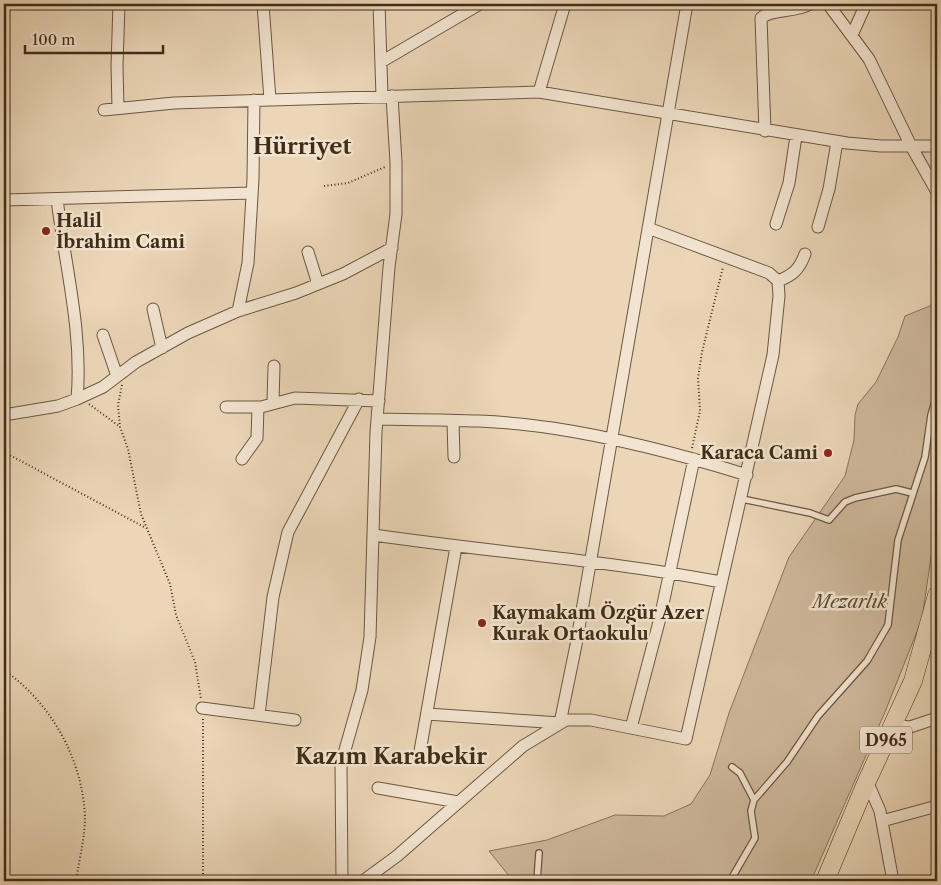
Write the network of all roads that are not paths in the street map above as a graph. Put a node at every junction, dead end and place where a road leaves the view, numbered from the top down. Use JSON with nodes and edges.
{"nodes":[{"id":1,"x":119,"y":4,"type":"edge"},
{"id":2,"x":263,"y":4,"type":"edge"},
{"id":3,"x":379,"y":4,"type":"edge"},
{"id":4,"x":480,"y":4,"type":"edge"},
{"id":5,"x":565,"y":4,"type":"edge"},
{"id":6,"x":687,"y":4,"type":"edge"},
{"id":7,"x":810,"y":4,"type":"edge"},
{"id":8,"x":828,"y":4,"type":"edge"},
{"id":9,"x":866,"y":4,"type":"edge"},
{"id":10,"x":852,"y":36,"type":"junction"},
{"id":11,"x":381,"y":62,"type":"junction"},
{"id":12,"x":539,"y":92,"type":"junction"},
{"id":13,"x":387,"y":96,"type":"junction"},
{"id":14,"x":254,"y":100,"type":"junction"},
{"id":15,"x":270,"y":100,"type":"junction"},
{"id":16,"x":118,"y":108,"type":"junction"},
{"id":17,"x":104,"y":110,"type":"dead end"},
{"id":18,"x":669,"y":114,"type":"junction"},
{"id":19,"x":765,"y":131,"type":"junction"},
{"id":20,"x":796,"y":136,"type":"junction"},
{"id":21,"x":837,"y":142,"type":"junction"},
{"id":22,"x":911,"y":146,"type":"junction"},
{"id":23,"x":937,"y":146,"type":"edge"},
{"id":24,"x":937,"y":192,"type":"edge"},
{"id":25,"x":252,"y":193,"type":"junction"},
{"id":26,"x":57,"y":199,"type":"junction"},
{"id":27,"x":4,"y":200,"type":"edge"},
{"id":28,"x":776,"y":224,"type":"dead end"},
{"id":29,"x":818,"y":227,"type":"dead end"},
{"id":30,"x":648,"y":228,"type":"junction"},
{"id":31,"x":392,"y":248,"type":"junction"},
{"id":32,"x":308,"y":252,"type":"dead end"},
{"id":33,"x":805,"y":254,"type":"dead end"},
{"id":34,"x":778,"y":281,"type":"junction"},
{"id":35,"x":318,"y":284,"type":"junction"},
{"id":36,"x":153,"y":309,"type":"dead end"},
{"id":37,"x":238,"y":311,"type":"junction"},
{"id":38,"x":103,"y":335,"type":"dead end"},
{"id":39,"x":162,"y":348,"type":"junction"},
{"id":40,"x":274,"y":366,"type":"dead end"},
{"id":41,"x":117,"y":376,"type":"junction"},
{"id":42,"x":937,"y":395,"type":"edge"},
{"id":43,"x":77,"y":399,"type":"junction"},
{"id":44,"x":359,"y":399,"type":"junction"},
{"id":45,"x":379,"y":401,"type":"junction"},
{"id":46,"x":273,"y":403,"type":"junction"},
{"id":47,"x":226,"y":407,"type":"dead end"},
{"id":48,"x":258,"y":407,"type":"junction"},
{"id":49,"x":4,"y":415,"type":"edge"},
{"id":50,"x":377,"y":419,"type":"junction"},
{"id":51,"x":453,"y":421,"type":"junction"},
{"id":52,"x":610,"y":440,"type":"junction"},
{"id":53,"x":454,"y":457,"type":"dead end"},
{"id":54,"x":692,"y":458,"type":"junction"},
{"id":55,"x":242,"y":459,"type":"dead end"},
{"id":56,"x":747,"y":475,"type":"junction"},
{"id":57,"x":912,"y":493,"type":"junction"},
{"id":58,"x":742,"y":498,"type":"junction"},
{"id":59,"x":374,"y":535,"type":"junction"},
{"id":60,"x":456,"y":547,"type":"junction"},
{"id":61,"x":589,"y":562,"type":"junction"},
{"id":62,"x":668,"y":574,"type":"junction"},
{"id":63,"x":721,"y":582,"type":"junction"},
{"id":64,"x":937,"y":595,"type":"edge"},
{"id":65,"x":202,"y":708,"type":"road end"},
{"id":66,"x":427,"y":714,"type":"junction"},
{"id":67,"x":259,"y":715,"type":"junction"},
{"id":68,"x":937,"y":718,"type":"edge"},
{"id":69,"x":294,"y":720,"type":"dead end"},
{"id":70,"x":560,"y":723,"type":"junction"},
{"id":71,"x":892,"y":725,"type":"junction"},
{"id":72,"x":632,"y":728,"type":"junction"},
{"id":73,"x":419,"y":757,"type":"dead end"},
{"id":74,"x":732,"y":767,"type":"dead end"},
{"id":75,"x":867,"y":781,"type":"junction"},
{"id":76,"x":378,"y":788,"type":"dead end"},
{"id":77,"x":754,"y":800,"type":"junction"},
{"id":78,"x":458,"y":802,"type":"junction"},
{"id":79,"x":937,"y":806,"type":"edge"},
{"id":80,"x":882,"y":821,"type":"junction"},
{"id":81,"x":539,"y":854,"type":"dead end"},
{"id":82,"x":342,"y":881,"type":"edge"},
{"id":83,"x":363,"y":881,"type":"edge"},
{"id":84,"x":537,"y":881,"type":"edge"},
{"id":85,"x":730,"y":881,"type":"edge"},
{"id":86,"x":825,"y":881,"type":"edge"},
{"id":87,"x":893,"y":881,"type":"edge"}],
"edges":[{"from":1,"to":16,"type":"street"},
{"from":2,"to":15,"type":"street"},
{"from":3,"to":11,"type":"street"},
{"from":4,"to":11,"type":"street"},
{"from":5,"to":12,"type":"street"},
{"from":6,"to":18,"type":"street"},
{"from":7,"to":19,"type":"street"},
{"from":8,"to":10,"type":"street"},
{"from":9,"to":10,"type":"street"},
{"from":10,"to":22,"type":"street"},
{"from":11,"to":13,"type":"street"},
{"from":12,"to":13,"type":"street"},
{"from":12,"to":18,"type":"street"},
{"from":13,"to":15,"type":"street"},
{"from":13,"to":31,"type":"street"},
{"from":14,"to":15,"type":"street"},
{"from":14,"to":16,"type":"street"},
{"from":14,"to":25,"type":"street"},
{"from":16,"to":17,"type":"street"},
{"from":18,"to":19,"type":"street"},
{"from":18,"to":30,"type":"street"},
{"from":19,"to":20,"type":"street"},
{"from":20,"to":21,"type":"street"},
{"from":20,"to":28,"type":"street"},
{"from":21,"to":22,"type":"street"},
{"from":21,"to":29,"type":"street"},
{"from":22,"to":23,"type":"street"},
{"from":22,"to":24,"type":"street"},
{"from":25,"to":26,"type":"street"},
{"from":25,"to":37,"type":"street"},
{"from":26,"to":27,"type":"street"},
{"from":26,"to":43,"type":"street"},
{"from":30,"to":34,"type":"street"},
{"from":30,"to":52,"type":"street"},
{"from":31,"to":35,"type":"street"},
{"from":31,"to":45,"type":"street"},
{"from":32,"to":35,"type":"street"},
{"from":33,"to":34,"type":"street"},
{"from":34,"to":56,"type":"street"},
{"from":35,"to":37,"type":"street"},
{"from":36,"to":39,"type":"street"},
{"from":37,"to":39,"type":"street"},
{"from":38,"to":41,"type":"street"},
{"from":39,"to":41,"type":"street"},
{"from":40,"to":46,"type":"street"},
{"from":41,"to":43,"type":"street"},
{"from":42,"to":57,"type":"lane"},
{"from":43,"to":49,"type":"street"},
{"from":44,"to":45,"type":"street"},
{"from":44,"to":46,"type":"street"},
{"from":44,"to":67,"type":"street"},
{"from":45,"to":50,"type":"street"},
{"from":46,"to":48,"type":"street"},
{"from":47,"to":48,"type":"street"},
{"from":48,"to":55,"type":"street"},
{"from":50,"to":51,"type":"street"},
{"from":50,"to":59,"type":"street"},
{"from":51,"to":52,"type":"street"},
{"from":51,"to":53,"type":"street"},
{"from":52,"to":54,"type":"street"},
{"from":52,"to":61,"type":"street"},
{"from":54,"to":56,"type":"street"},
{"from":54,"to":62,"type":"street"},
{"from":56,"to":58,"type":"street"},
{"from":57,"to":58,"type":"lane"},
{"from":57,"to":77,"type":"lane"},
{"from":58,"to":63,"type":"street"},
{"from":59,"to":60,"type":"street"},
{"from":59,"to":82,"type":"street"},
{"from":60,"to":61,"type":"street"},
{"from":60,"to":66,"type":"street"},
{"from":61,"to":62,"type":"street"},
{"from":61,"to":70,"type":"street"},
{"from":62,"to":63,"type":"street"},
{"from":62,"to":72,"type":"street"},
{"from":63,"to":72,"type":"street"},
{"from":64,"to":71,"type":"main road","number":"D965"},
{"from":65,"to":67,"type":"street"},
{"from":66,"to":70,"type":"street"},
{"from":66,"to":73,"type":"street"},
{"from":67,"to":69,"type":"street"},
{"from":68,"to":71,"type":"street"},
{"from":70,"to":72,"type":"street"},
{"from":70,"to":78,"type":"street"},
{"from":71,"to":75,"type":"main road","number":"D965"},
{"from":74,"to":77,"type":"lane"},
{"from":75,"to":80,"type":"street"},
{"from":75,"to":86,"type":"main road","number":"D965"},
{"from":76,"to":78,"type":"street"},
{"from":77,"to":85,"type":"lane"},
{"from":78,"to":83,"type":"street"},
{"from":79,"to":80,"type":"street"},
{"from":80,"to":87,"type":"street"},
{"from":81,"to":84,"type":"lane"}]}
